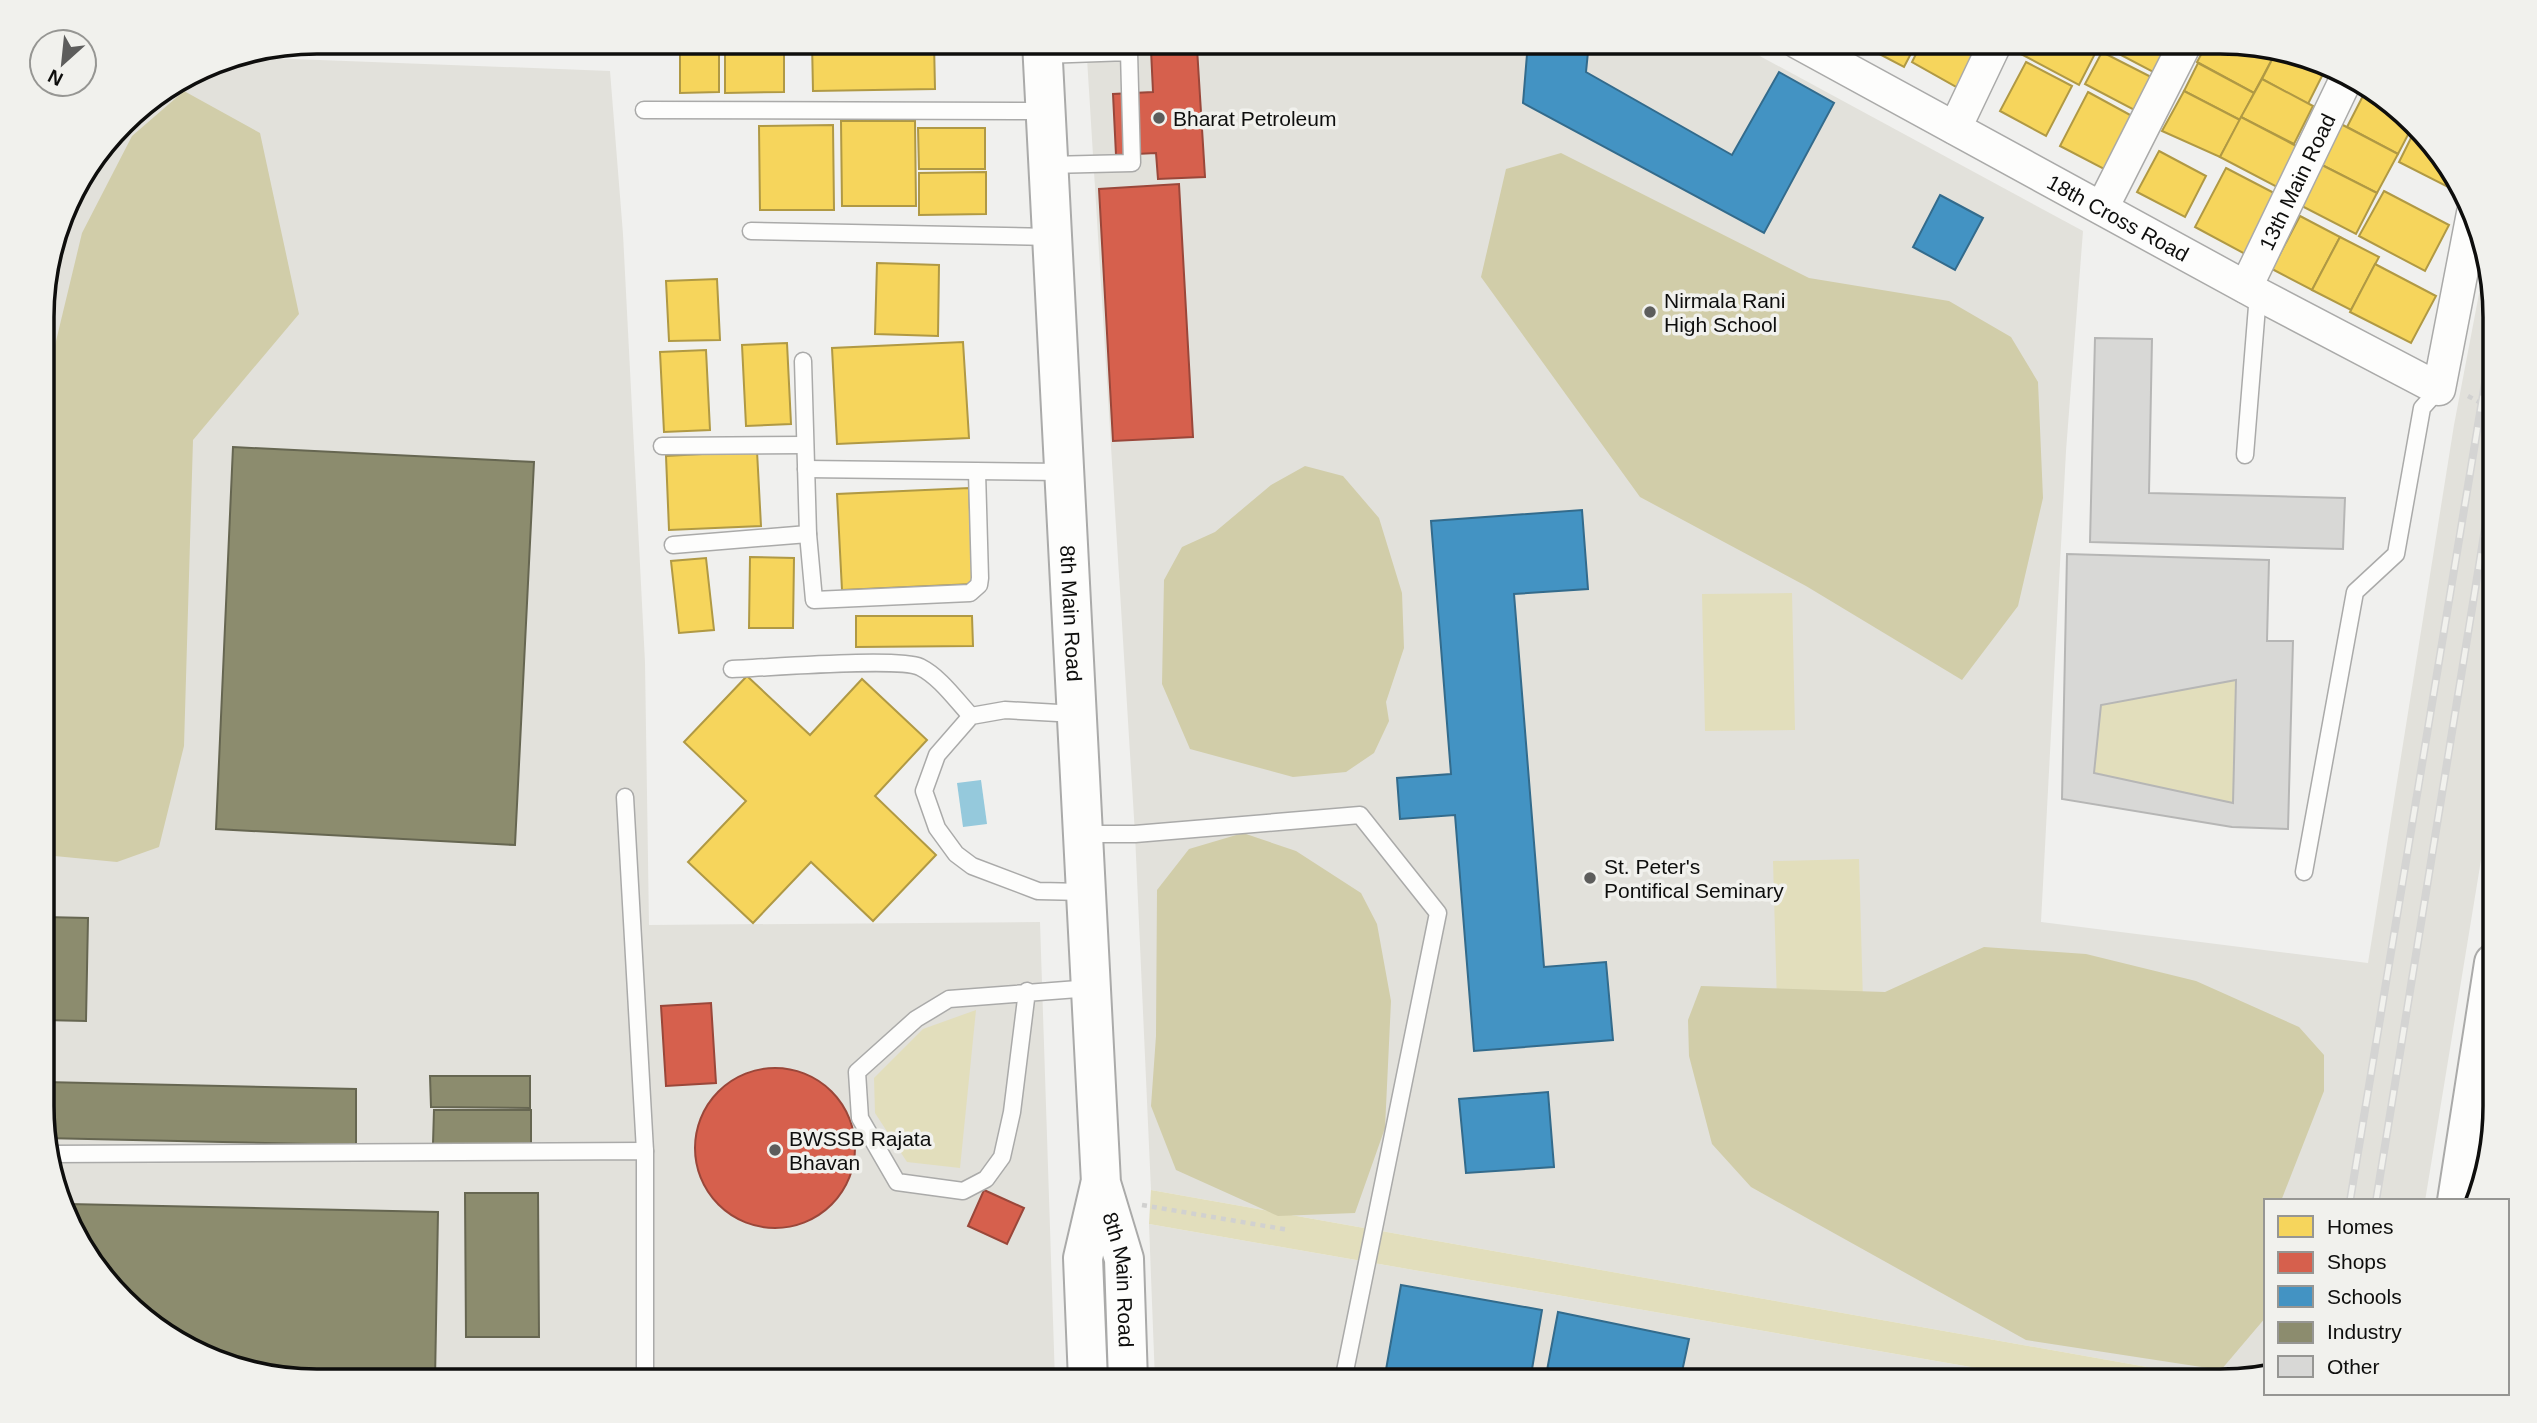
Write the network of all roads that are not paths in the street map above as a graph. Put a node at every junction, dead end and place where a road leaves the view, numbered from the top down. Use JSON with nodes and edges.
{"nodes":[{"id":1,"x":1042,"y":54,"type":"edge"},
{"id":2,"x":1129,"y":54,"type":"edge"},
{"id":3,"x":1839,"y":54,"type":"edge"},
{"id":4,"x":1990,"y":54,"type":"edge"},
{"id":5,"x":2180,"y":54,"type":"edge"},
{"id":6,"x":2344,"y":85,"type":"edge"},
{"id":7,"x":644,"y":110,"type":"dead end"},
{"id":8,"x":1045,"y":111,"type":"junction"},
{"id":9,"x":1955,"y":128,"type":"junction"},
{"id":10,"x":1048,"y":166,"type":"junction"},
{"id":11,"x":2102,"y":208,"type":"junction"},
{"id":12,"x":751,"y":230,"type":"dead end"},
{"id":13,"x":2469,"y":233,"type":"edge"},
{"id":14,"x":1052,"y":237,"type":"junction"},
{"id":15,"x":2252,"y":290,"type":"junction"},
{"id":16,"x":803,"y":361,"type":"dead end"},
{"id":17,"x":2439,"y":388,"type":"junction"},
{"id":18,"x":805,"y":445,"type":"junction"},
{"id":19,"x":662,"y":446,"type":"dead end"},
{"id":20,"x":2245,"y":455,"type":"dead end"},
{"id":21,"x":806,"y":469,"type":"junction"},
{"id":22,"x":977,"y":472,"type":"junction"},
{"id":23,"x":1064,"y":472,"type":"junction"},
{"id":24,"x":808,"y":534,"type":"junction"},
{"id":25,"x":673,"y":545,"type":"dead end"},
{"id":26,"x":732,"y":669,"type":"dead end"},
{"id":27,"x":1076,"y":714,"type":"junction"},
{"id":28,"x":971,"y":716,"type":"junction"},
{"id":29,"x":625,"y":797,"type":"dead end"},
{"id":30,"x":1084,"y":834,"type":"junction"},
{"id":31,"x":2304,"y":872,"type":"dead end"},
{"id":32,"x":1085,"y":892,"type":"junction"},
{"id":33,"x":1091,"y":988,"type":"junction"},
{"id":34,"x":1027,"y":991,"type":"junction"},
{"id":35,"x":2483,"y":1043,"type":"edge"},
{"id":36,"x":645,"y":1150,"type":"junction"},
{"id":37,"x":58,"y":1154,"type":"edge"},
{"id":38,"x":1101,"y":1183,"type":"junction"},
{"id":39,"x":2457,"y":1199,"type":"edge"},
{"id":40,"x":645,"y":1369,"type":"edge"},
{"id":41,"x":1088,"y":1369,"type":"edge"},
{"id":42,"x":1128,"y":1369,"type":"edge"},
{"id":43,"x":1345,"y":1369,"type":"edge"}],
"edges":[{"from":1,"to":8,"type":"main road","name":"8th Main Road"},
{"from":2,"to":10,"type":"lane"},
{"from":3,"to":9,"type":"street","name":"18th Cross Road"},
{"from":4,"to":9,"type":"street"},
{"from":5,"to":11,"type":"street"},
{"from":6,"to":15,"type":"street","name":"13th Main Road"},
{"from":7,"to":8,"type":"lane"},
{"from":8,"to":10,"type":"main road","name":"8th Main Road"},
{"from":9,"to":11,"type":"street","name":"18th Cross Road"},
{"from":10,"to":14,"type":"main road","name":"8th Main Road"},
{"from":11,"to":15,"type":"street","name":"18th Cross Road"},
{"from":12,"to":14,"type":"lane"},
{"from":13,"to":17,"type":"street"},
{"from":14,"to":23,"type":"main road","name":"8th Main Road"},
{"from":15,"to":17,"type":"street","name":"18th Cross Road"},
{"from":15,"to":20,"type":"lane"},
{"from":16,"to":18,"type":"lane"},
{"from":17,"to":31,"type":"lane"},
{"from":18,"to":19,"type":"lane"},
{"from":18,"to":21,"type":"lane"},
{"from":21,"to":22,"type":"lane"},
{"from":21,"to":24,"type":"lane"},
{"from":22,"to":23,"type":"lane"},
{"from":22,"to":24,"type":"lane"},
{"from":23,"to":27,"type":"main road","name":"8th Main Road"},
{"from":24,"to":25,"type":"lane"},
{"from":26,"to":28,"type":"lane"},
{"from":27,"to":28,"type":"lane"},
{"from":27,"to":30,"type":"main road","name":"8th Main Road"},
{"from":28,"to":32,"type":"lane"},
{"from":29,"to":36,"type":"lane"},
{"from":30,"to":32,"type":"main road","name":"8th Main Road"},
{"from":30,"to":43,"type":"lane"},
{"from":32,"to":33,"type":"main road","name":"8th Main Road"},
{"from":33,"to":34,"type":"lane"},
{"from":33,"to":38,"type":"main road","name":"8th Main Road"},
{"from":34,"to":34,"type":"lane"},
{"from":35,"to":39,"type":"main road"},
{"from":36,"to":37,"type":"lane"},
{"from":36,"to":40,"type":"lane"},
{"from":38,"to":41,"type":"main road","name":"8th Main Road"},
{"from":38,"to":42,"type":"main road","name":"8th Main Road"}]}
